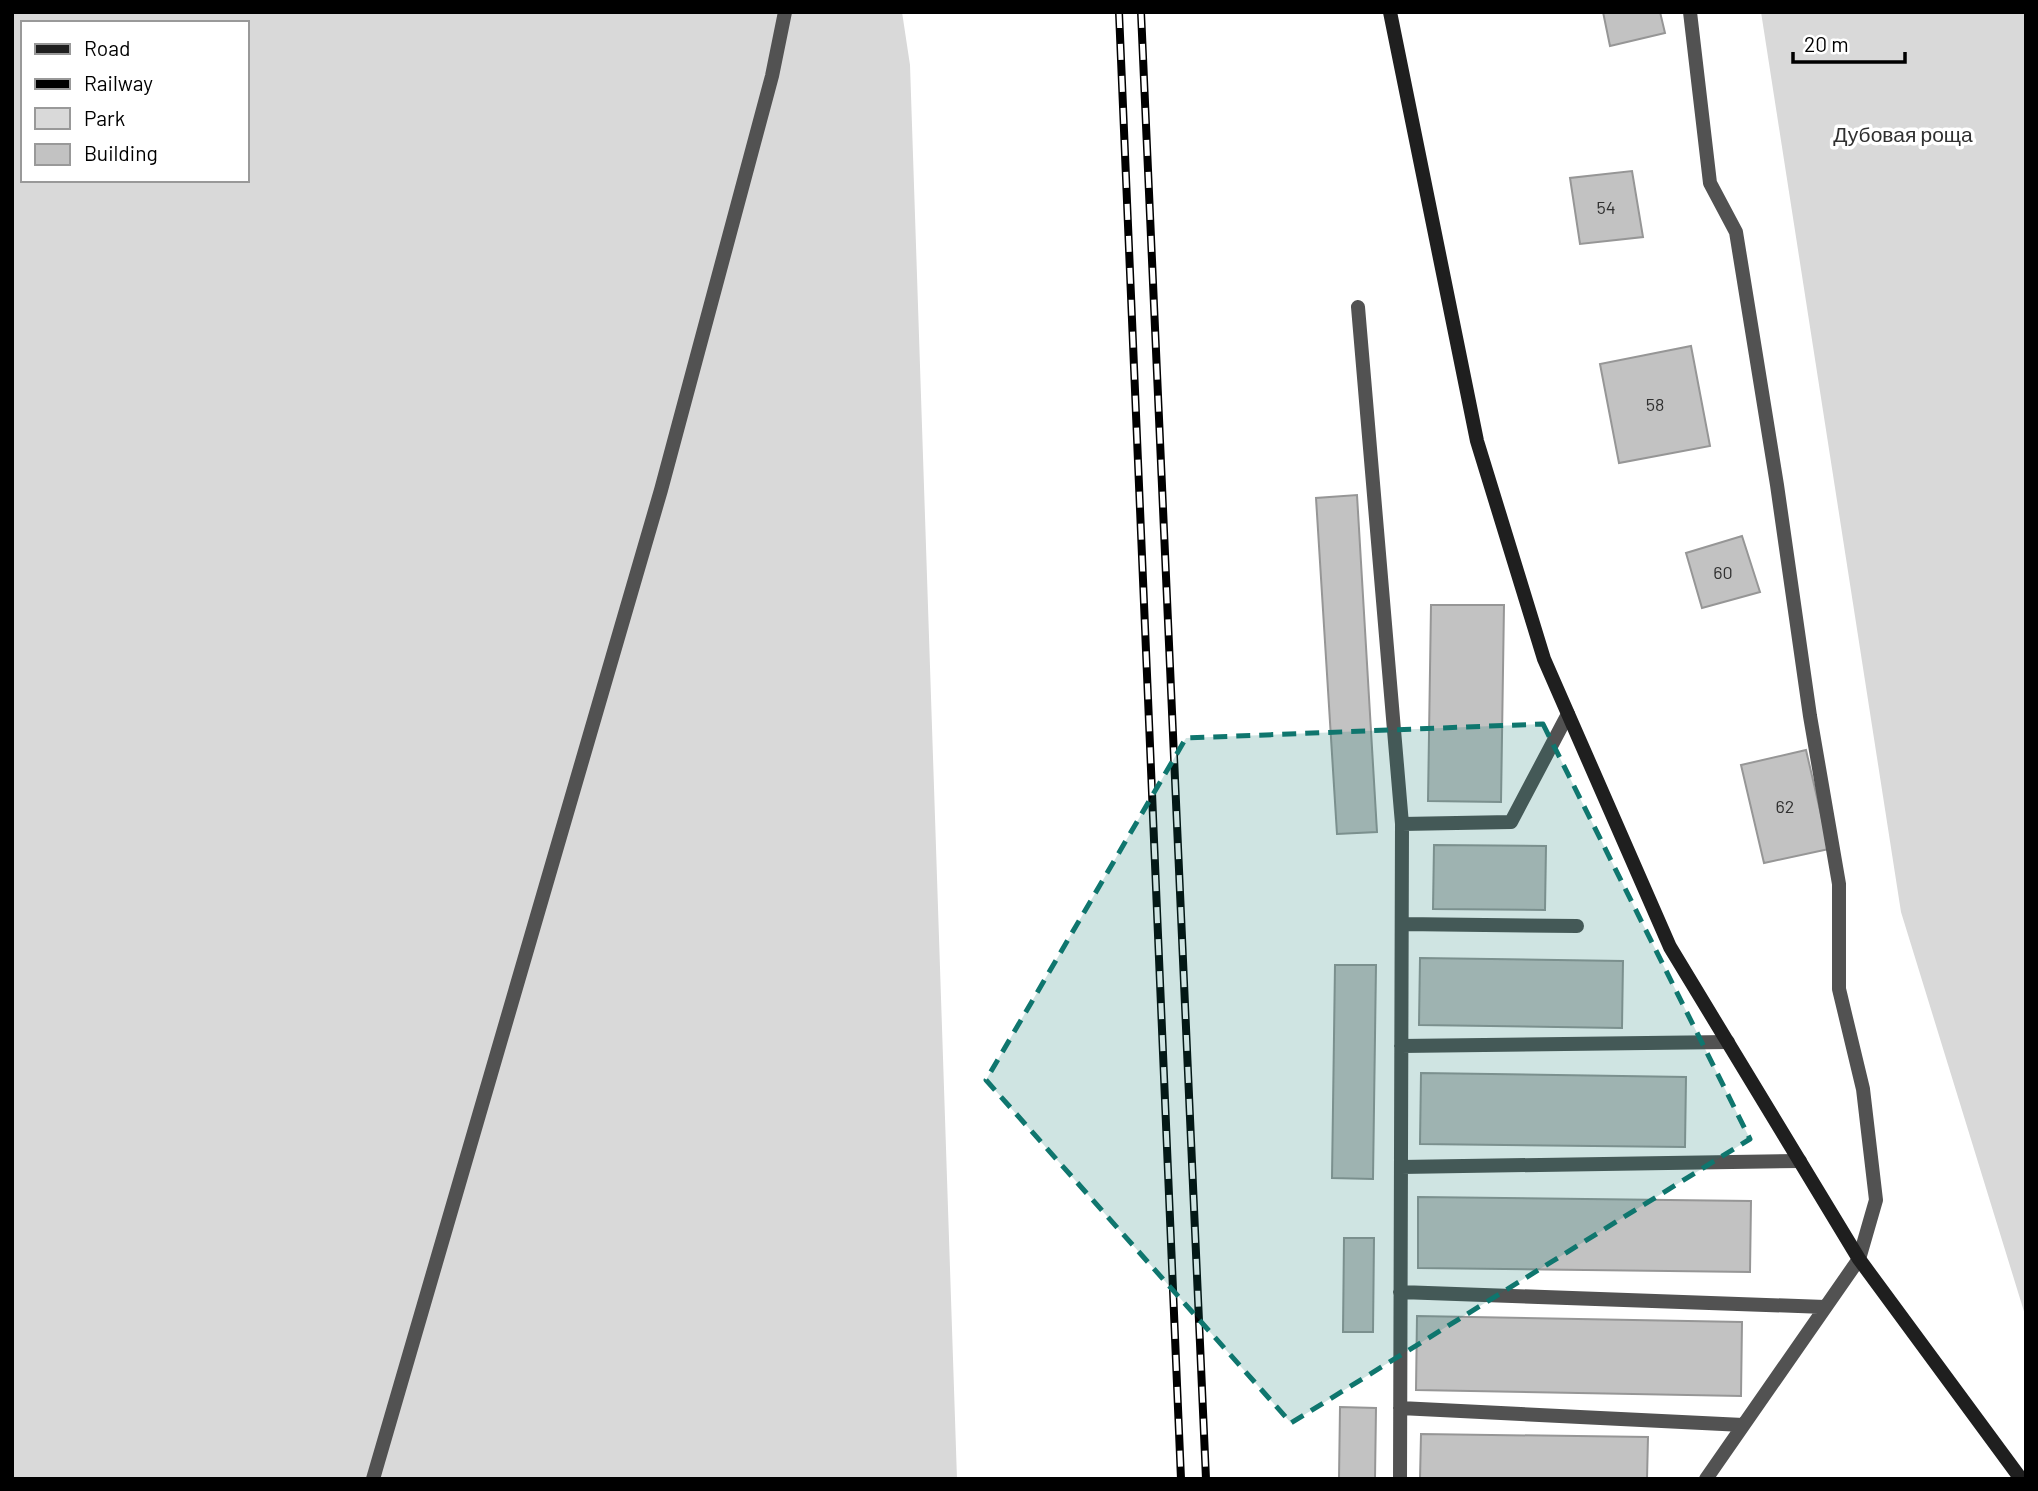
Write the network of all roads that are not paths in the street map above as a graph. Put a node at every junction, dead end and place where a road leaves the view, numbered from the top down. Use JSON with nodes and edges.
{"nodes":[{"id":1,"x":785,"y":12,"type":"edge"},
{"id":2,"x":1390,"y":12,"type":"edge"},
{"id":3,"x":1690,"y":12,"type":"edge"},
{"id":4,"x":1358,"y":307,"type":"dead end"},
{"id":5,"x":1568,"y":714,"type":"junction"},
{"id":6,"x":1402,"y":824,"type":"junction"},
{"id":7,"x":1402,"y":924,"type":"junction"},
{"id":8,"x":1577,"y":926,"type":"dead end"},
{"id":9,"x":1728,"y":1042,"type":"junction"},
{"id":10,"x":1401,"y":1046,"type":"junction"},
{"id":11,"x":1800,"y":1161,"type":"junction"},
{"id":12,"x":1401,"y":1167,"type":"junction"},
{"id":13,"x":1859,"y":1259,"type":"junction"},
{"id":14,"x":1401,"y":1292,"type":"junction"},
{"id":15,"x":1825,"y":1307,"type":"junction"},
{"id":16,"x":1400,"y":1408,"type":"junction"},
{"id":17,"x":1743,"y":1425,"type":"junction"},
{"id":18,"x":373,"y":1479,"type":"edge"},
{"id":19,"x":1400,"y":1479,"type":"edge"},
{"id":20,"x":1706,"y":1479,"type":"edge"},
{"id":21,"x":2021,"y":1479,"type":"edge"}],
"edges":[{"from":1,"to":18,"type":"street"},
{"from":2,"to":5,"type":"street"},
{"from":3,"to":13,"type":"street"},
{"from":4,"to":6,"type":"street"},
{"from":5,"to":6,"type":"street"},
{"from":5,"to":9,"type":"street"},
{"from":6,"to":7,"type":"street"},
{"from":7,"to":8,"type":"street"},
{"from":7,"to":10,"type":"street"},
{"from":9,"to":10,"type":"street"},
{"from":9,"to":11,"type":"street"},
{"from":10,"to":12,"type":"street"},
{"from":11,"to":12,"type":"street"},
{"from":11,"to":13,"type":"street"},
{"from":12,"to":14,"type":"street"},
{"from":13,"to":15,"type":"street"},
{"from":13,"to":21,"type":"street"},
{"from":14,"to":15,"type":"street"},
{"from":14,"to":16,"type":"street"},
{"from":15,"to":17,"type":"street"},
{"from":16,"to":17,"type":"street"},
{"from":16,"to":19,"type":"street"},
{"from":17,"to":20,"type":"street"}]}
